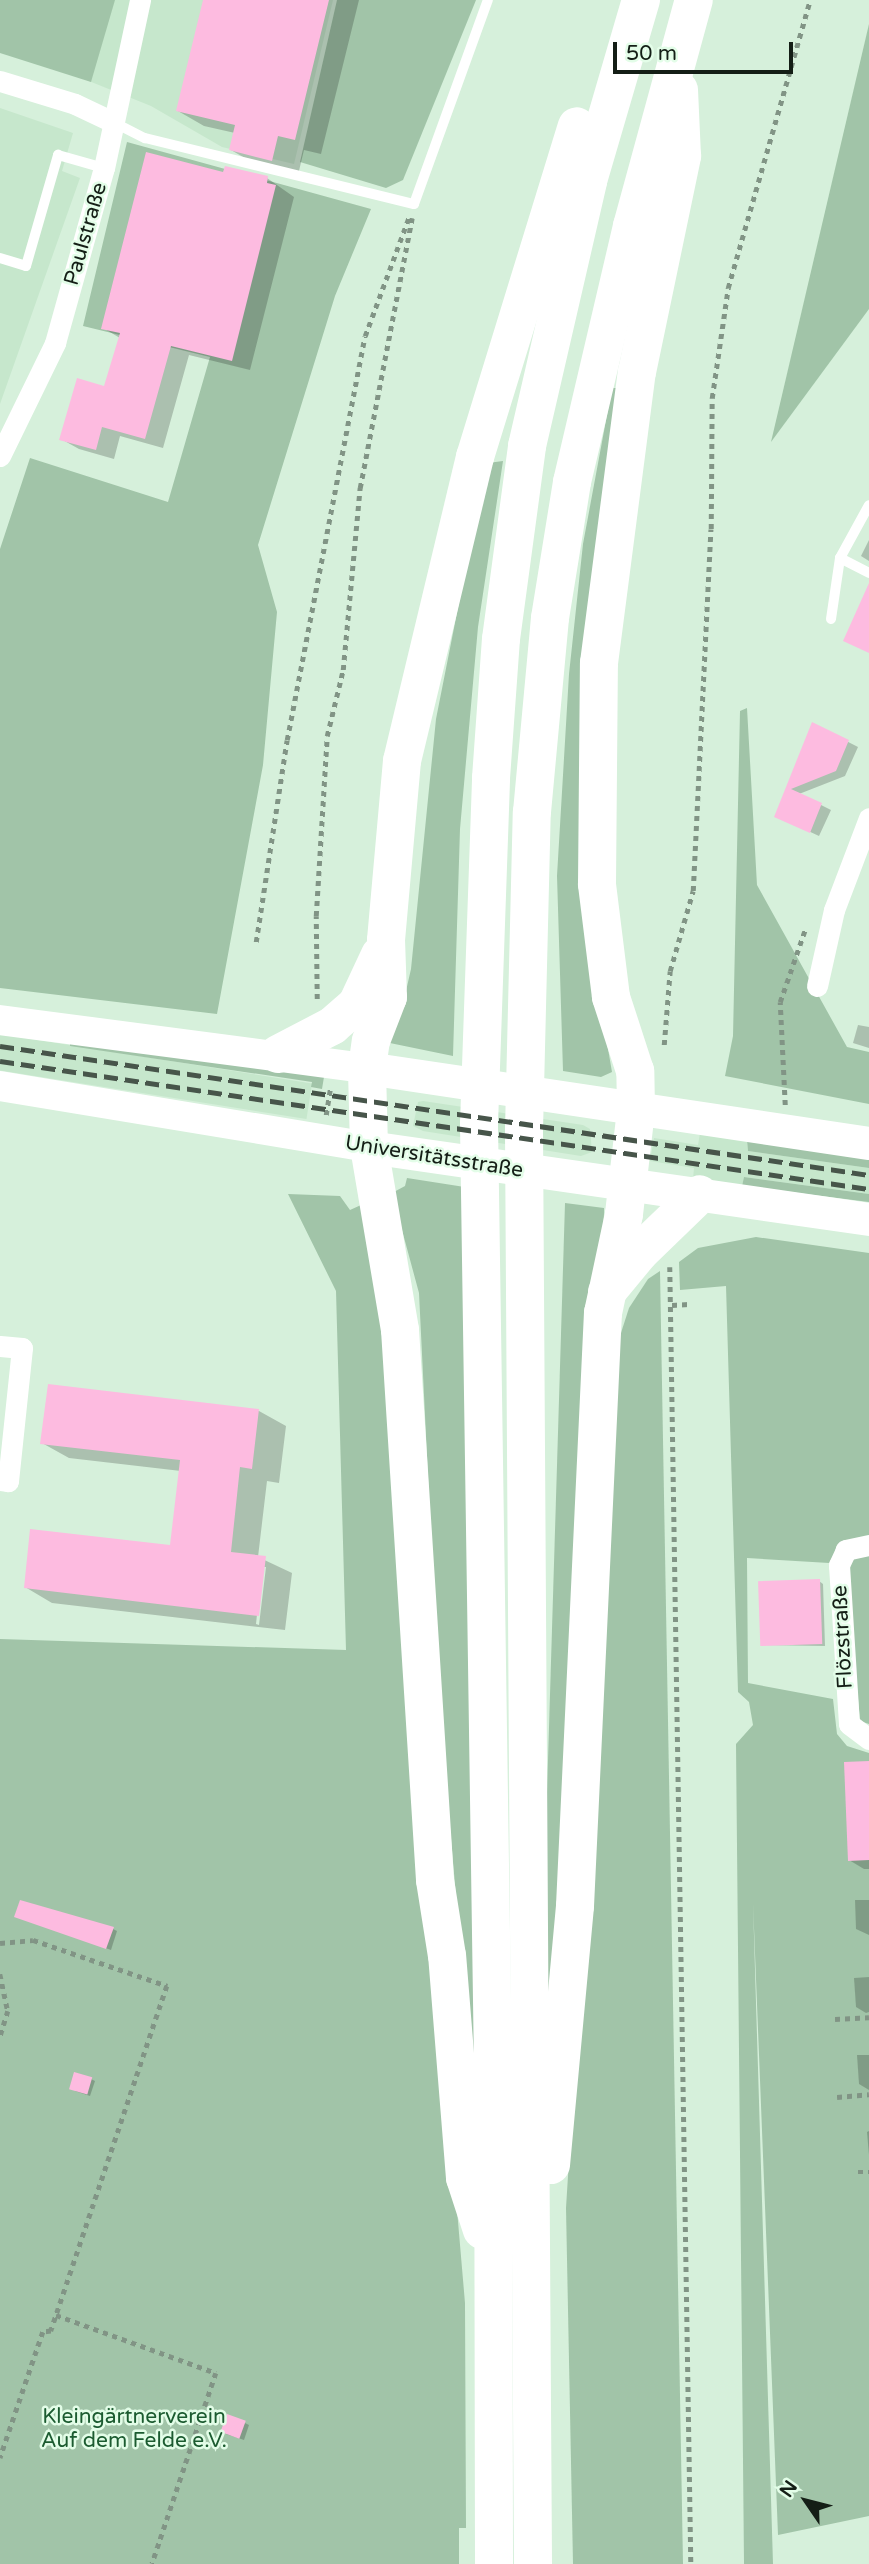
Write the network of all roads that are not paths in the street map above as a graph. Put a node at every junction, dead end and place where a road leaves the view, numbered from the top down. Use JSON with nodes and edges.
{"nodes":[{"id":1,"x":140,"y":0,"type":"edge"},
{"id":2,"x":488,"y":0,"type":"edge"},
{"id":3,"x":615,"y":0,"type":"edge"},
{"id":4,"x":640,"y":0,"type":"edge"},
{"id":5,"x":694,"y":0,"type":"edge"},
{"id":6,"x":677,"y":53,"type":"junction"},
{"id":7,"x":0,"y":81,"type":"edge"},
{"id":8,"x":113,"y":122,"type":"junction"},
{"id":9,"x":104,"y":168,"type":"junction"},
{"id":10,"x":0,"y":258,"type":"edge"},
{"id":11,"x":0,"y":456,"type":"edge"},
{"id":12,"x":869,"y":505,"type":"edge"},
{"id":13,"x":840,"y":558,"type":"junction"},
{"id":14,"x":869,"y":573,"type":"edge"},
{"id":15,"x":831,"y":619,"type":"dead end"},
{"id":16,"x":869,"y":818,"type":"edge"},
{"id":17,"x":386,"y":940,"type":"junction"},
{"id":18,"x":817,"y":986,"type":"dead end"},
{"id":19,"x":0,"y":1020,"type":"edge"},
{"id":20,"x":278,"y":1054,"type":"junction"},
{"id":21,"x":367,"y":1068,"type":"junction"},
{"id":22,"x":0,"y":1086,"type":"edge"},
{"id":23,"x":636,"y":1110,"type":"junction"},
{"id":24,"x":869,"y":1143,"type":"edge"},
{"id":25,"x":369,"y":1147,"type":"junction"},
{"id":26,"x":628,"y":1183,"type":"junction"},
{"id":27,"x":700,"y":1194,"type":"junction"},
{"id":28,"x":869,"y":1219,"type":"edge"},
{"id":29,"x":607,"y":1292,"type":"junction"},
{"id":30,"x":0,"y":1346,"type":"edge"},
{"id":31,"x":0,"y":1480,"type":"edge"},
{"id":32,"x":869,"y":1545,"type":"edge"},
{"id":33,"x":869,"y":1739,"type":"edge"},
{"id":34,"x":492,"y":2261,"type":"junction"},
{"id":35,"x":531,"y":2339,"type":"junction"},
{"id":36,"x":494,"y":2564,"type":"edge"},
{"id":37,"x":533,"y":2564,"type":"edge"}],
"edges":[{"from":1,"to":8,"type":"street","name":"Paulstraße"},
{"from":2,"to":8,"type":"lane"},
{"from":3,"to":17,"type":"highway"},
{"from":4,"to":34,"type":"highway"},
{"from":5,"to":6,"type":"highway"},
{"from":6,"to":23,"type":"highway"},
{"from":6,"to":35,"type":"highway"},
{"from":7,"to":8,"type":"street"},
{"from":8,"to":9,"type":"street","name":"Paulstraße"},
{"from":9,"to":10,"type":"lane"},
{"from":9,"to":11,"type":"street","name":"Paulstraße"},
{"from":12,"to":13,"type":"lane"},
{"from":13,"to":14,"type":"lane"},
{"from":13,"to":15,"type":"lane"},
{"from":16,"to":18,"type":"street"},
{"from":17,"to":20,"type":"highway"},
{"from":17,"to":21,"type":"highway"},
{"from":19,"to":20,"type":"main road"},
{"from":20,"to":21,"type":"main road"},
{"from":21,"to":23,"type":"main road"},
{"from":21,"to":25,"type":"highway"},
{"from":22,"to":25,"type":"main road","name":"Universitätsstraße"},
{"from":23,"to":24,"type":"main road"},
{"from":23,"to":26,"type":"highway"},
{"from":25,"to":26,"type":"main road","name":"Universitätsstraße"},
{"from":25,"to":34,"type":"highway"},
{"from":26,"to":27,"type":"main road","name":"Universitätsstraße"},
{"from":26,"to":29,"type":"highway"},
{"from":27,"to":28,"type":"main road","name":"Universitätsstraße"},
{"from":27,"to":29,"type":"highway"},
{"from":29,"to":35,"type":"highway"},
{"from":30,"to":31,"type":"street"},
{"from":32,"to":33,"type":"street","name":"Flözstraße"},
{"from":34,"to":36,"type":"highway"},
{"from":35,"to":37,"type":"highway"}]}
